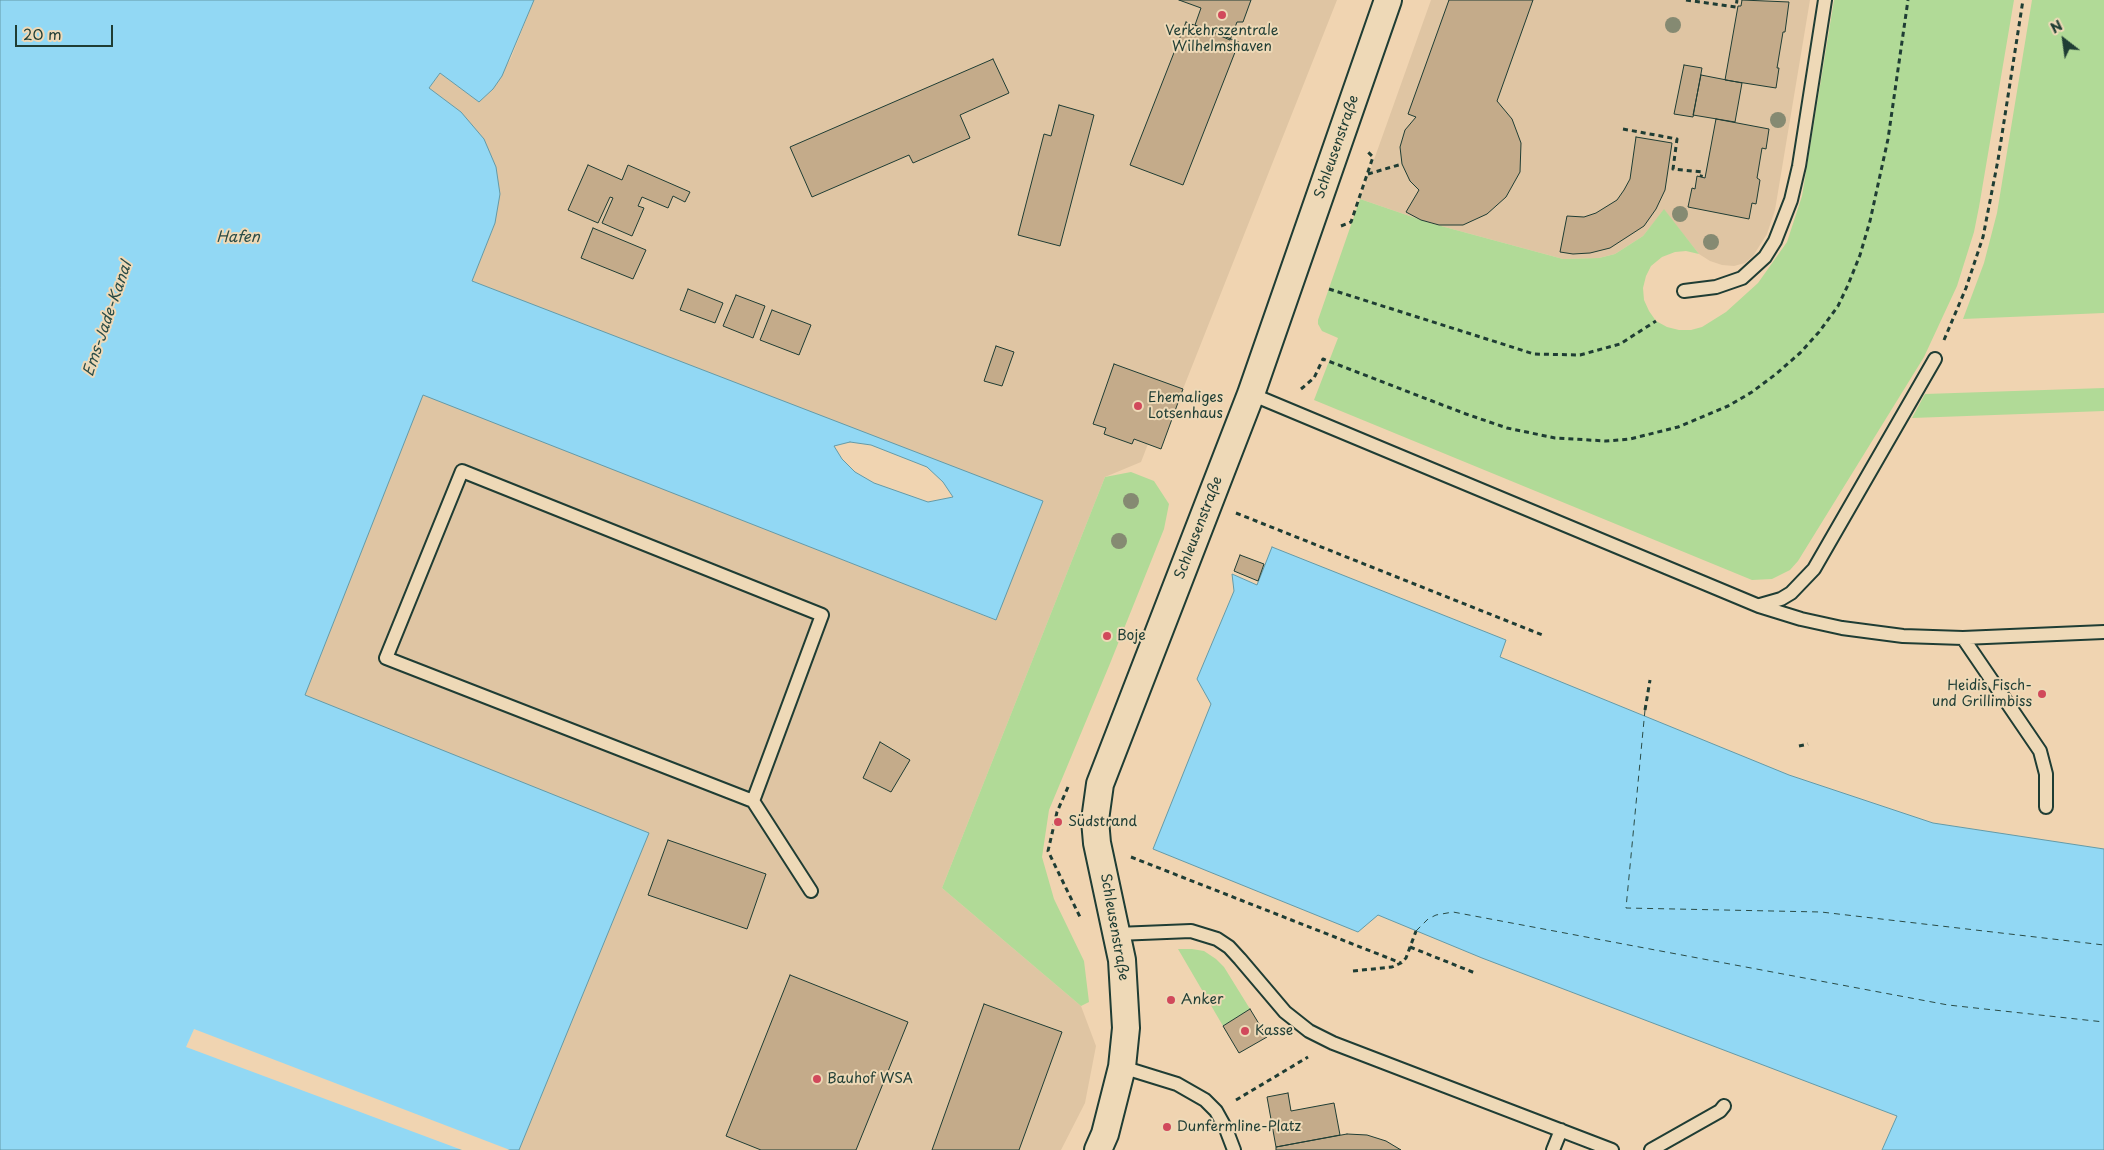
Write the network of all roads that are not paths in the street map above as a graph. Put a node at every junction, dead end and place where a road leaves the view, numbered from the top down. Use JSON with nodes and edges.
{"nodes":[{"id":1,"x":1388,"y":0,"type":"edge"},
{"id":2,"x":1826,"y":0,"type":"edge"},
{"id":3,"x":1684,"y":291,"type":"dead end"},
{"id":4,"x":1935,"y":359,"type":"road end"},
{"id":5,"x":1251,"y":394,"type":"junction"},
{"id":6,"x":1759,"y":606,"type":"junction"},
{"id":7,"x":2104,"y":632,"type":"edge"},
{"id":8,"x":1962,"y":638,"type":"junction"},
{"id":9,"x":752,"y":801,"type":"junction"},
{"id":10,"x":2046,"y":807,"type":"dead end"},
{"id":11,"x":811,"y":890,"type":"dead end"},
{"id":12,"x":1117,"y":934,"type":"junction"},
{"id":13,"x":1122,"y":1067,"type":"junction"},
{"id":14,"x":1724,"y":1106,"type":"dead end"},
{"id":15,"x":1561,"y":1130,"type":"junction"},
{"id":16,"x":1098,"y":1150,"type":"edge"},
{"id":17,"x":1234,"y":1150,"type":"edge"},
{"id":18,"x":1553,"y":1150,"type":"edge"},
{"id":19,"x":1612,"y":1150,"type":"edge"},
{"id":20,"x":1651,"y":1150,"type":"edge"}],
"edges":[{"from":1,"to":5,"type":"street","name":"Schleusenstraße"},
{"from":2,"to":3,"type":"lane"},
{"from":4,"to":6,"type":"lane"},
{"from":5,"to":6,"type":"lane"},
{"from":5,"to":12,"type":"street","name":"Schleusenstraße"},
{"from":6,"to":8,"type":"lane"},
{"from":7,"to":8,"type":"lane"},
{"from":8,"to":10,"type":"lane"},
{"from":9,"to":9,"type":"lane"},
{"from":9,"to":11,"type":"lane"},
{"from":12,"to":13,"type":"street","name":"Schleusenstraße"},
{"from":12,"to":15,"type":"lane"},
{"from":13,"to":16,"type":"street"},
{"from":13,"to":17,"type":"lane"},
{"from":14,"to":20,"type":"lane"},
{"from":15,"to":18,"type":"lane"},
{"from":15,"to":19,"type":"lane"}]}
